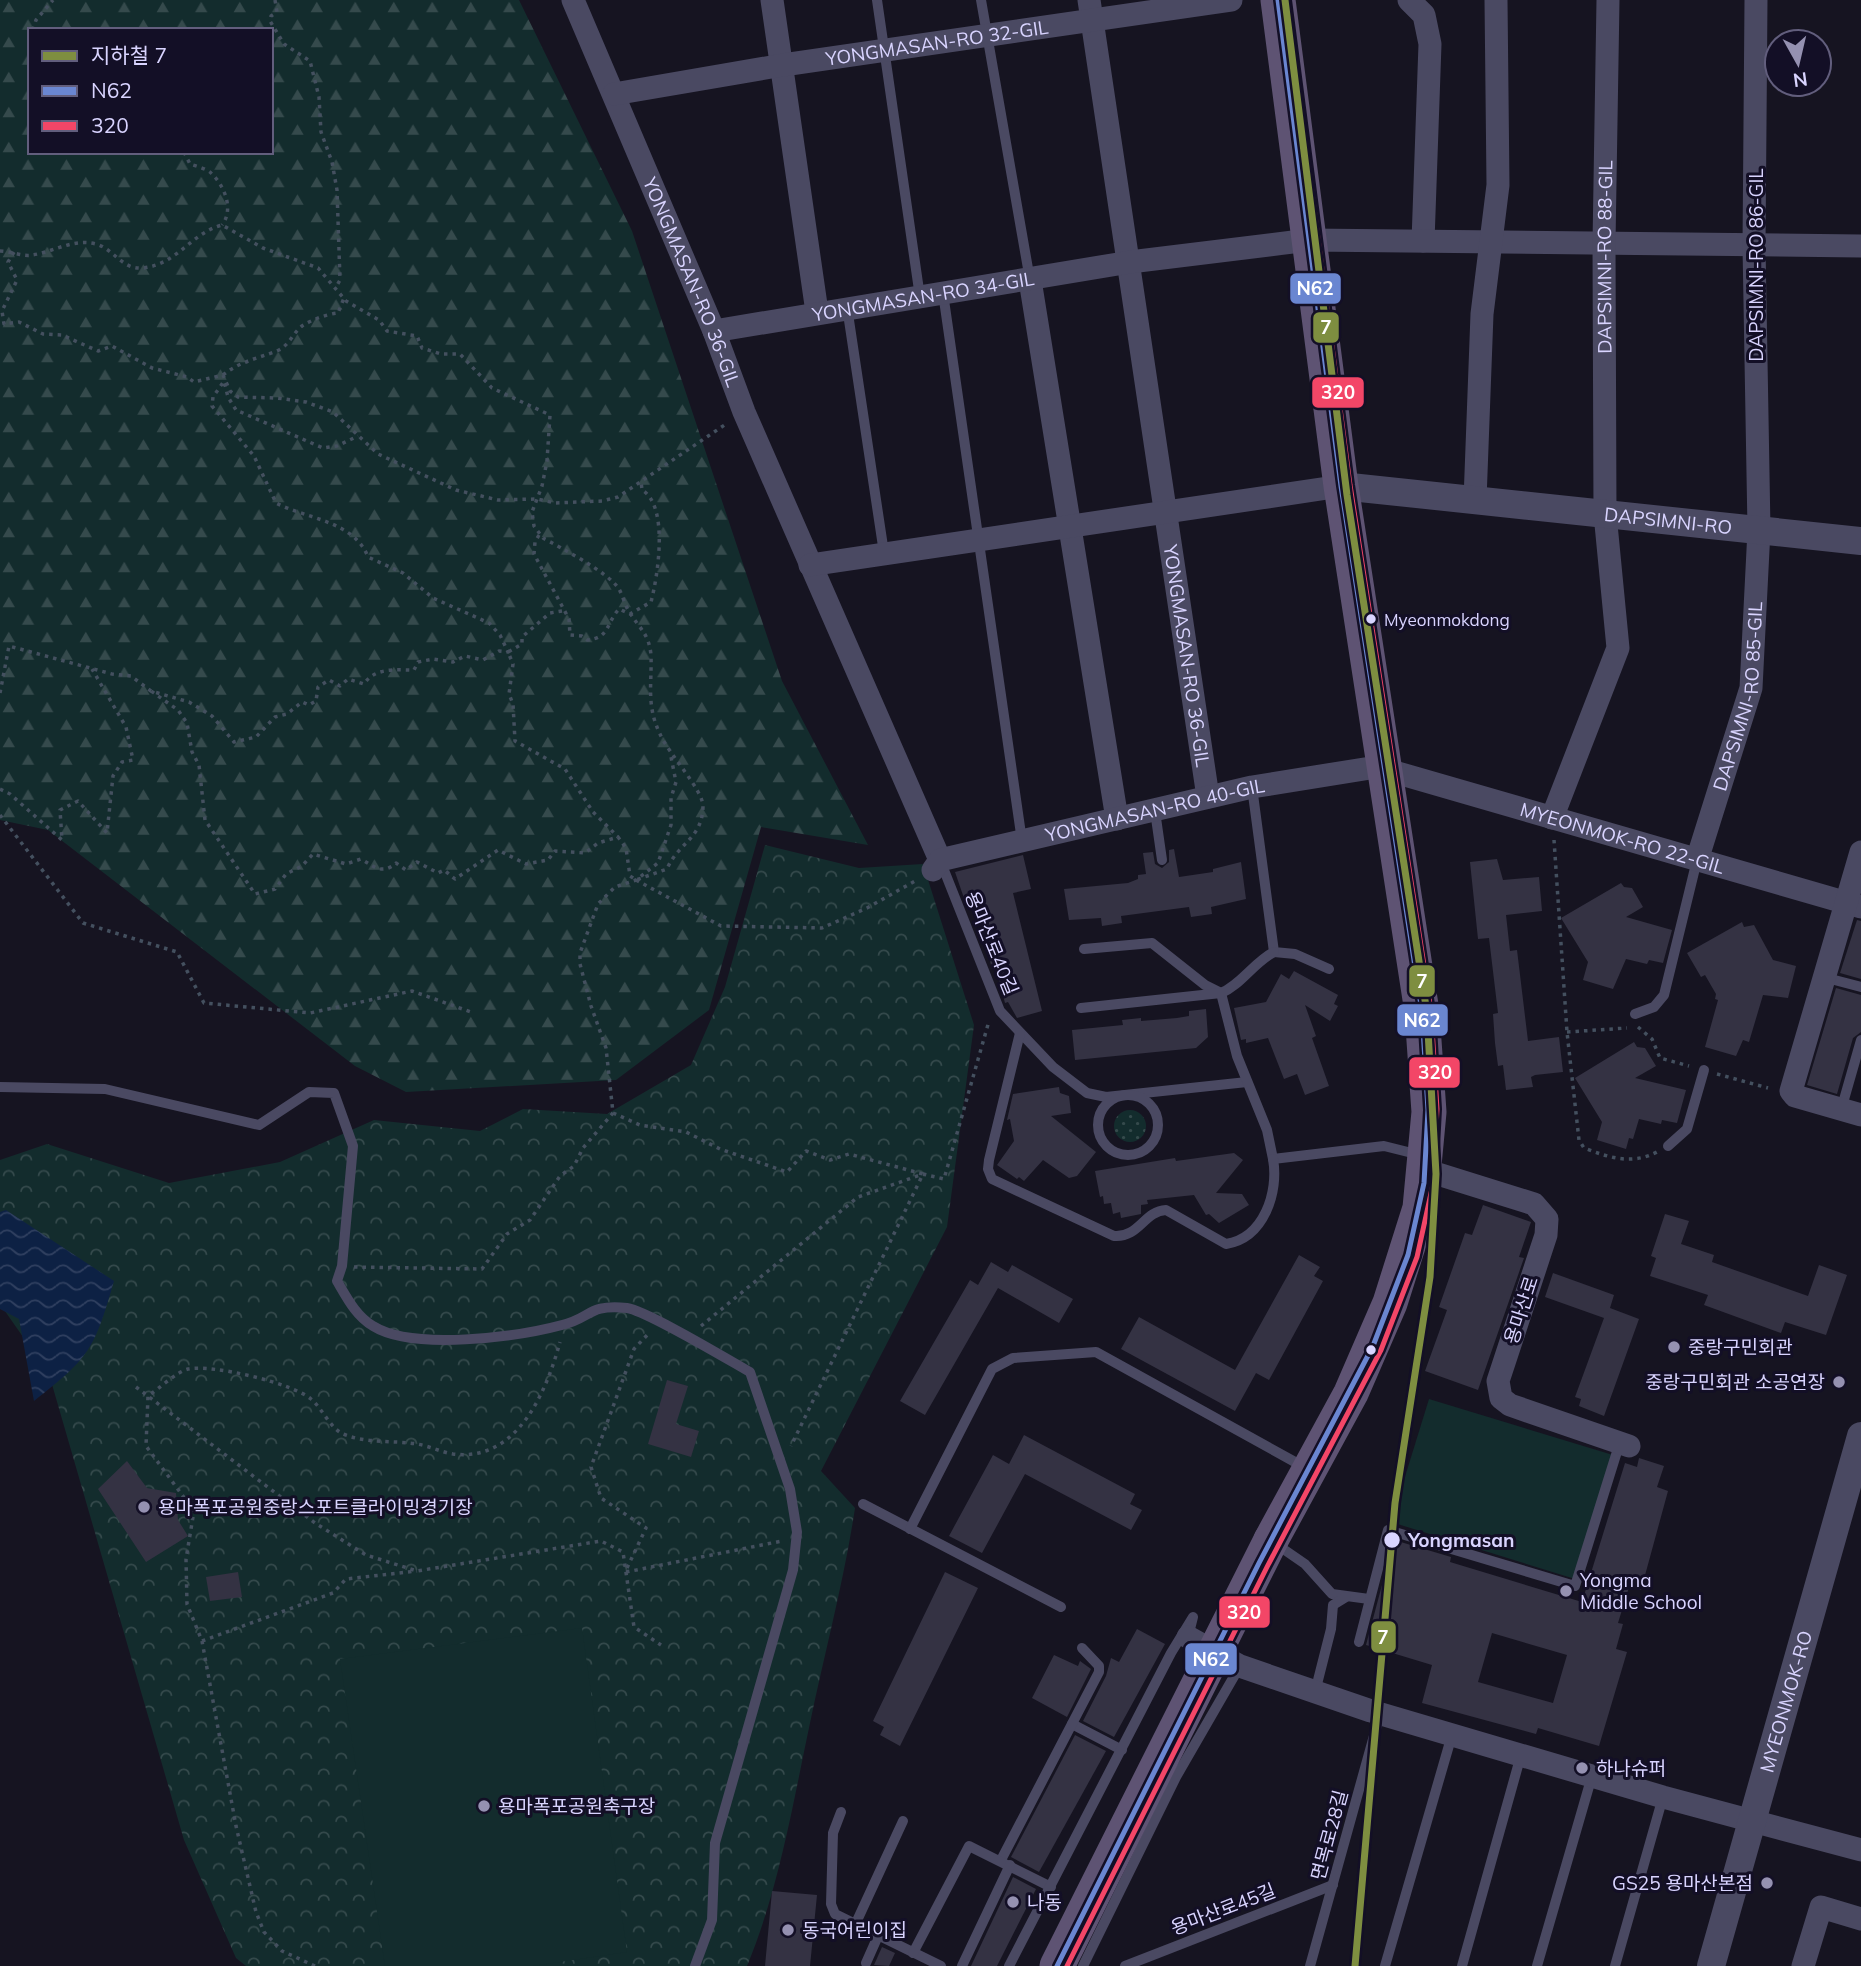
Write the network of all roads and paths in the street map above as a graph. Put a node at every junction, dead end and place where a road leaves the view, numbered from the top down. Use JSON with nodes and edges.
{"nodes":[{"id":1,"x":53,"y":0,"type":"edge"},
{"id":2,"x":275,"y":0,"type":"edge"},
{"id":3,"x":573,"y":0,"type":"edge"},
{"id":4,"x":772,"y":0,"type":"edge"},
{"id":5,"x":877,"y":0,"type":"edge"},
{"id":6,"x":981,"y":0,"type":"edge"},
{"id":7,"x":1231,"y":0,"type":"edge"},
{"id":8,"x":1278,"y":0,"type":"edge"},
{"id":9,"x":1409,"y":0,"type":"edge"},
{"id":10,"x":1496,"y":0,"type":"edge"},
{"id":11,"x":1608,"y":0,"type":"edge"},
{"id":12,"x":1756,"y":0,"type":"edge"},
{"id":13,"x":1091,"y":10,"type":"edge"},
{"id":14,"x":34,"y":28,"type":"edge"},
{"id":15,"x":987,"y":36,"type":"junction"},
{"id":16,"x":885,"y":51,"type":"junction"},
{"id":17,"x":783,"y":65,"type":"junction"},
{"id":18,"x":614,"y":94,"type":"junction"},
{"id":19,"x":185,"y":154,"type":"edge"},
{"id":20,"x":222,"y":225,"type":"junction"},
{"id":21,"x":1309,"y":240,"type":"junction"},
{"id":22,"x":1423,"y":241,"type":"junction"},
{"id":23,"x":1492,"y":242,"type":"junction"},
{"id":24,"x":1604,"y":243,"type":"junction"},
{"id":25,"x":1754,"y":246,"type":"junction"},
{"id":26,"x":1861,"y":246,"type":"edge"},
{"id":27,"x":0,"y":251,"type":"edge"},
{"id":28,"x":14,"y":252,"type":"junction"},
{"id":29,"x":1130,"y":262,"type":"junction"},
{"id":30,"x":1030,"y":280,"type":"junction"},
{"id":31,"x":336,"y":287,"type":"junction"},
{"id":32,"x":943,"y":293,"type":"junction"},
{"id":33,"x":920,"y":297,"type":"junction"},
{"id":34,"x":344,"y":298,"type":"junction"},
{"id":35,"x":847,"y":307,"type":"junction"},
{"id":36,"x":817,"y":312,"type":"junction"},
{"id":37,"x":714,"y":331,"type":"junction"},
{"id":38,"x":223,"y":375,"type":"junction"},
{"id":39,"x":224,"y":381,"type":"junction"},
{"id":40,"x":744,"y":412,"type":"junction"},
{"id":41,"x":358,"y":436,"type":"junction"},
{"id":42,"x":641,"y":481,"type":"junction"},
{"id":43,"x":1341,"y":486,"type":"junction"},
{"id":44,"x":537,"y":499,"type":"junction"},
{"id":45,"x":1475,"y":500,"type":"junction"},
{"id":46,"x":1166,"y":514,"type":"junction"},
{"id":47,"x":1605,"y":514,"type":"junction"},
{"id":48,"x":1071,"y":526,"type":"junction"},
{"id":49,"x":1759,"y":530,"type":"junction"},
{"id":50,"x":539,"y":535,"type":"junction"},
{"id":51,"x":978,"y":540,"type":"junction"},
{"id":52,"x":1861,"y":541,"type":"edge"},
{"id":53,"x":884,"y":553,"type":"junction"},
{"id":54,"x":810,"y":565,"type":"junction"},
{"id":55,"x":562,"y":611,"type":"junction"},
{"id":56,"x":630,"y":614,"type":"junction"},
{"id":57,"x":508,"y":652,"type":"junction"},
{"id":58,"x":90,"y":668,"type":"junction"},
{"id":59,"x":151,"y":691,"type":"junction"},
{"id":60,"x":0,"y":693,"type":"edge"},
{"id":61,"x":671,"y":757,"type":"junction"},
{"id":62,"x":1384,"y":767,"type":"junction"},
{"id":63,"x":1252,"y":787,"type":"junction"},
{"id":64,"x":0,"y":789,"type":"edge"},
{"id":65,"x":1208,"y":797,"type":"junction"},
{"id":66,"x":1155,"y":811,"type":"junction"},
{"id":67,"x":0,"y":815,"type":"edge"},
{"id":68,"x":1552,"y":818,"type":"junction"},
{"id":69,"x":1116,"y":819,"type":"junction"},
{"id":70,"x":618,"y":837,"type":"junction"},
{"id":71,"x":1022,"y":842,"type":"junction"},
{"id":72,"x":1861,"y":852,"type":"edge"},
{"id":73,"x":1162,"y":860,"type":"dead end"},
{"id":74,"x":1697,"y":860,"type":"junction"},
{"id":75,"x":937,"y":865,"type":"junction"},
{"id":76,"x":636,"y":880,"type":"junction"},
{"id":77,"x":1853,"y":905,"type":"edge"},
{"id":78,"x":1084,"y":949,"type":"dead end"},
{"id":79,"x":1274,"y":952,"type":"junction"},
{"id":80,"x":1329,"y":969,"type":"dead end"},
{"id":81,"x":1823,"y":976,"type":"junction"},
{"id":82,"x":1861,"y":987,"type":"edge"},
{"id":83,"x":1221,"y":993,"type":"junction"},
{"id":84,"x":1081,"y":1008,"type":"dead end"},
{"id":85,"x":999,"y":1009,"type":"junction"},
{"id":86,"x":471,"y":1012,"type":"dead end"},
{"id":87,"x":1635,"y":1014,"type":"dead end"},
{"id":88,"x":1567,"y":1032,"type":"junction"},
{"id":89,"x":1020,"y":1034,"type":"junction"},
{"id":90,"x":1861,"y":1040,"type":"edge"},
{"id":91,"x":1704,"y":1070,"type":"junction"},
{"id":92,"x":1247,"y":1082,"type":"junction"},
{"id":93,"x":0,"y":1087,"type":"edge"},
{"id":94,"x":1768,"y":1088,"type":"dead end"},
{"id":95,"x":1126,"y":1095,"type":"junction"},
{"id":96,"x":613,"y":1113,"type":"junction"},
{"id":97,"x":1851,"y":1113,"type":"edge"},
{"id":98,"x":1668,"y":1146,"type":"joint"},
{"id":99,"x":1273,"y":1159,"type":"junction"},
{"id":100,"x":1426,"y":1163,"type":"junction"},
{"id":101,"x":923,"y":1174,"type":"junction"},
{"id":102,"x":342,"y":1266,"type":"junction"},
{"id":103,"x":658,"y":1323,"type":"junction"},
{"id":104,"x":564,"y":1325,"type":"junction"},
{"id":105,"x":686,"y":1338,"type":"junction"},
{"id":106,"x":136,"y":1387,"type":"dead end"},
{"id":107,"x":148,"y":1396,"type":"junction"},
{"id":108,"x":1624,"y":1444,"type":"joint"},
{"id":109,"x":1859,"y":1449,"type":"edge"},
{"id":110,"x":782,"y":1465,"type":"junction"},
{"id":111,"x":1309,"y":1470,"type":"junction"},
{"id":112,"x":863,"y":1504,"type":"dead end"},
{"id":113,"x":911,"y":1530,"type":"junction"},
{"id":114,"x":796,"y":1538,"type":"junction"},
{"id":115,"x":1271,"y":1540,"type":"junction"},
{"id":116,"x":416,"y":1571,"type":"junction"},
{"id":117,"x":626,"y":1571,"type":"junction"},
{"id":118,"x":1346,"y":1597,"type":"junction"},
{"id":119,"x":1368,"y":1600,"type":"junction"},
{"id":120,"x":1061,"y":1607,"type":"dead end"},
{"id":121,"x":1188,"y":1637,"type":"joint"},
{"id":122,"x":202,"y":1641,"type":"junction"},
{"id":123,"x":1359,"y":1642,"type":"dead end"},
{"id":124,"x":661,"y":1645,"type":"dead end"},
{"id":125,"x":1082,"y":1648,"type":"dead end"},
{"id":126,"x":1240,"y":1666,"type":"junction"},
{"id":127,"x":1315,"y":1692,"type":"junction"},
{"id":128,"x":1380,"y":1714,"type":"junction"},
{"id":129,"x":1072,"y":1724,"type":"junction"},
{"id":130,"x":1452,"y":1735,"type":"junction"},
{"id":131,"x":1122,"y":1751,"type":"junction"},
{"id":132,"x":1521,"y":1755,"type":"junction"},
{"id":133,"x":1592,"y":1776,"type":"junction"},
{"id":134,"x":1663,"y":1797,"type":"junction"},
{"id":135,"x":841,"y":1812,"type":"dead end"},
{"id":136,"x":1753,"y":1820,"type":"junction"},
{"id":137,"x":903,"y":1821,"type":"dead end"},
{"id":138,"x":1861,"y":1850,"type":"edge"},
{"id":139,"x":1123,"y":1859,"type":"junction"},
{"id":140,"x":1005,"y":1862,"type":"junction"},
{"id":141,"x":1333,"y":1885,"type":"junction"},
{"id":142,"x":1051,"y":1887,"type":"junction"},
{"id":143,"x":1861,"y":1919,"type":"edge"},
{"id":144,"x":855,"y":1925,"type":"junction"},
{"id":145,"x":878,"y":1936,"type":"junction"},
{"id":146,"x":917,"y":1959,"type":"edge"},
{"id":147,"x":866,"y":1963,"type":"dead end"},
{"id":148,"x":315,"y":1966,"type":"edge"},
{"id":149,"x":695,"y":1966,"type":"edge"},
{"id":150,"x":941,"y":1966,"type":"edge"},
{"id":151,"x":962,"y":1966,"type":"edge"},
{"id":152,"x":1009,"y":1966,"type":"edge"},
{"id":153,"x":1057,"y":1966,"type":"edge"},
{"id":154,"x":1083,"y":1966,"type":"edge"},
{"id":155,"x":1125,"y":1966,"type":"edge"},
{"id":156,"x":1310,"y":1966,"type":"edge"},
{"id":157,"x":1385,"y":1966,"type":"edge"},
{"id":158,"x":1462,"y":1966,"type":"edge"},
{"id":159,"x":1537,"y":1966,"type":"edge"},
{"id":160,"x":1615,"y":1966,"type":"edge"},
{"id":161,"x":1711,"y":1966,"type":"edge"},
{"id":162,"x":1803,"y":1966,"type":"edge"}],
"edges":[{"from":1,"to":14,"type":"path"},
{"from":2,"to":31,"type":"path"},
{"from":3,"to":18,"type":"street","name":"YONGMASAN-RO 36-GIL"},
{"from":4,"to":17,"type":"street"},
{"from":5,"to":16,"type":"lane"},
{"from":6,"to":15,"type":"lane"},
{"from":7,"to":13,"type":"street","name":"YONGMASAN-RO 32-GIL"},
{"from":8,"to":21,"type":"main road"},
{"from":9,"to":22,"type":"street"},
{"from":10,"to":23,"type":"street"},
{"from":11,"to":24,"type":"street","name":"DAPSIMNI-RO 88-GIL"},
{"from":12,"to":25,"type":"street","name":"DAPSIMNI-RO 86-GIL"},
{"from":13,"to":15,"type":"street","name":"YONGMASAN-RO 32-GIL"},
{"from":13,"to":29,"type":"street"},
{"from":15,"to":16,"type":"street","name":"YONGMASAN-RO 32-GIL"},
{"from":15,"to":30,"type":"lane"},
{"from":16,"to":17,"type":"street","name":"YONGMASAN-RO 32-GIL"},
{"from":16,"to":33,"type":"lane"},
{"from":17,"to":18,"type":"street","name":"YONGMASAN-RO 32-GIL"},
{"from":17,"to":36,"type":"street"},
{"from":18,"to":37,"type":"street","name":"YONGMASAN-RO 36-GIL"},
{"from":19,"to":20,"type":"path"},
{"from":20,"to":28,"type":"path"},
{"from":20,"to":31,"type":"path"},
{"from":21,"to":22,"type":"street","name":"YONGMASAN-RO 34-GIL"},
{"from":21,"to":29,"type":"street","name":"YONGMASAN-RO 34-GIL"},
{"from":21,"to":43,"type":"main road"},
{"from":22,"to":23,"type":"street","name":"YONGMASAN-RO 34-GIL"},
{"from":23,"to":24,"type":"street","name":"YONGMASAN-RO 34-GIL"},
{"from":23,"to":45,"type":"street"},
{"from":24,"to":25,"type":"street","name":"YONGMASAN-RO 34-GIL"},
{"from":24,"to":47,"type":"street","name":"DAPSIMNI-RO 88-GIL"},
{"from":25,"to":26,"type":"street","name":"YONGMASAN-RO 34-GIL"},
{"from":25,"to":49,"type":"street","name":"DAPSIMNI-RO 86-GIL"},
{"from":27,"to":28,"type":"path"},
{"from":28,"to":38,"type":"path"},
{"from":29,"to":30,"type":"street","name":"YONGMASAN-RO 34-GIL"},
{"from":29,"to":46,"type":"street"},
{"from":30,"to":32,"type":"street","name":"YONGMASAN-RO 34-GIL"},
{"from":30,"to":48,"type":"street"},
{"from":31,"to":34,"type":"path"},
{"from":32,"to":33,"type":"street","name":"YONGMASAN-RO 34-GIL"},
{"from":32,"to":51,"type":"lane"},
{"from":33,"to":35,"type":"street","name":"YONGMASAN-RO 34-GIL"},
{"from":34,"to":38,"type":"path"},
{"from":34,"to":44,"type":"path"},
{"from":35,"to":36,"type":"street","name":"YONGMASAN-RO 34-GIL"},
{"from":35,"to":53,"type":"lane"},
{"from":36,"to":37,"type":"street","name":"YONGMASAN-RO 34-GIL"},
{"from":37,"to":40,"type":"street","name":"YONGMASAN-RO 36-GIL"},
{"from":38,"to":39,"type":"path"},
{"from":39,"to":41,"type":"path"},
{"from":39,"to":41,"type":"path"},
{"from":39,"to":57,"type":"path"},
{"from":40,"to":42,"type":"path"},
{"from":40,"to":54,"type":"street","name":"YONGMASAN-RO 36-GIL"},
{"from":41,"to":44,"type":"path"},
{"from":42,"to":44,"type":"path"},
{"from":42,"to":56,"type":"path"},
{"from":43,"to":45,"type":"street","name":"DAPSIMNI-RO"},
{"from":43,"to":46,"type":"street"},
{"from":43,"to":62,"type":"main road"},
{"from":44,"to":50,"type":"path"},
{"from":45,"to":47,"type":"street","name":"DAPSIMNI-RO"},
{"from":46,"to":48,"type":"street"},
{"from":46,"to":65,"type":"street","name":"YONGMASAN-RO 36-GIL"},
{"from":47,"to":49,"type":"street","name":"DAPSIMNI-RO"},
{"from":47,"to":68,"type":"street","name":"DAPSIMNI-RO 88-GIL"},
{"from":48,"to":51,"type":"street"},
{"from":48,"to":69,"type":"street"},
{"from":49,"to":52,"type":"street","name":"DAPSIMNI-RO"},
{"from":49,"to":74,"type":"street","name":"DAPSIMNI-RO 85-GIL"},
{"from":50,"to":55,"type":"path"},
{"from":50,"to":56,"type":"path"},
{"from":51,"to":53,"type":"street"},
{"from":51,"to":71,"type":"lane"},
{"from":53,"to":54,"type":"street"},
{"from":54,"to":75,"type":"street","name":"YONGMASAN-RO 36-GIL"},
{"from":55,"to":56,"type":"path"},
{"from":55,"to":57,"type":"path"},
{"from":56,"to":61,"type":"path"},
{"from":57,"to":59,"type":"path"},
{"from":57,"to":70,"type":"path"},
{"from":58,"to":59,"type":"path"},
{"from":58,"to":60,"type":"path"},
{"from":58,"to":64,"type":"path"},
{"from":59,"to":70,"type":"path"},
{"from":61,"to":76,"type":"path"},
{"from":61,"to":76,"type":"path"},
{"from":62,"to":63,"type":"street","name":"YONGMASAN-RO 40-GIL"},
{"from":62,"to":68,"type":"street","name":"MYEONMOK-RO 22-GIL"},
{"from":62,"to":100,"type":"main road"},
{"from":63,"to":65,"type":"street","name":"YONGMASAN-RO 40-GIL"},
{"from":63,"to":79,"type":"lane"},
{"from":65,"to":66,"type":"street","name":"YONGMASAN-RO 40-GIL"},
{"from":66,"to":69,"type":"street","name":"YONGMASAN-RO 40-GIL"},
{"from":66,"to":73,"type":"lane"},
{"from":67,"to":86,"type":"path"},
{"from":68,"to":74,"type":"street","name":"MYEONMOK-RO 22-GIL"},
{"from":68,"to":88,"type":"path"},
{"from":69,"to":71,"type":"street","name":"YONGMASAN-RO 40-GIL"},
{"from":70,"to":76,"type":"path"},
{"from":71,"to":75,"type":"street","name":"YONGMASAN-RO 40-GIL"},
{"from":72,"to":77,"type":"street"},
{"from":74,"to":77,"type":"street","name":"MYEONMOK-RO 22-GIL"},
{"from":74,"to":87,"type":"lane"},
{"from":75,"to":76,"type":"path"},
{"from":75,"to":85,"type":"lane","name":"용마산로40길"},
{"from":76,"to":96,"type":"path"},
{"from":77,"to":81,"type":"street"},
{"from":78,"to":83,"type":"lane"},
{"from":79,"to":80,"type":"lane"},
{"from":79,"to":83,"type":"lane"},
{"from":81,"to":82,"type":"lane"},
{"from":81,"to":97,"type":"street"},
{"from":83,"to":84,"type":"lane"},
{"from":83,"to":92,"type":"lane"},
{"from":85,"to":89,"type":"lane","name":"용마산로40길"},
{"from":85,"to":101,"type":"path"},
{"from":88,"to":91,"type":"path"},
{"from":88,"to":98,"type":"path"},
{"from":89,"to":95,"type":"lane","name":"용마산로40길"},
{"from":89,"to":99,"type":"lane"},
{"from":90,"to":97,"type":"lane"},
{"from":91,"to":94,"type":"path"},
{"from":91,"to":98,"type":"lane"},
{"from":92,"to":95,"type":"lane","name":"용마산로40길"},
{"from":92,"to":99,"type":"lane"},
{"from":93,"to":102,"type":"lane"},
{"from":95,"to":95,"type":"lane"},
{"from":96,"to":101,"type":"path"},
{"from":96,"to":102,"type":"path"},
{"from":99,"to":100,"type":"lane"},
{"from":100,"to":108,"type":"street","name":"용마산로"},
{"from":100,"to":111,"type":"main road"},
{"from":101,"to":105,"type":"path"},
{"from":101,"to":110,"type":"path"},
{"from":102,"to":104,"type":"lane"},
{"from":103,"to":104,"type":"lane"},
{"from":103,"to":105,"type":"lane"},
{"from":103,"to":117,"type":"path"},
{"from":104,"to":107,"type":"path"},
{"from":105,"to":110,"type":"lane"},
{"from":106,"to":107,"type":"path"},
{"from":107,"to":116,"type":"path"},
{"from":107,"to":122,"type":"path"},
{"from":108,"to":119,"type":"lane"},
{"from":109,"to":136,"type":"street","name":"MYEONMOK-RO"},
{"from":110,"to":114,"type":"lane"},
{"from":111,"to":113,"type":"lane"},
{"from":111,"to":115,"type":"main road"},
{"from":112,"to":113,"type":"lane"},
{"from":113,"to":120,"type":"lane"},
{"from":114,"to":117,"type":"path"},
{"from":114,"to":149,"type":"lane"},
{"from":115,"to":118,"type":"lane"},
{"from":115,"to":139,"type":"main road","bridge":true},
{"from":116,"to":117,"type":"path"},
{"from":116,"to":122,"type":"path"},
{"from":117,"to":124,"type":"path"},
{"from":118,"to":119,"type":"lane"},
{"from":118,"to":127,"type":"lane"},
{"from":119,"to":123,"type":"lane"},
{"from":121,"to":126,"type":"street"},
{"from":121,"to":131,"type":"lane"},
{"from":122,"to":148,"type":"path"},
{"from":125,"to":129,"type":"lane"},
{"from":126,"to":127,"type":"street"},
{"from":126,"to":139,"type":"lane"},
{"from":127,"to":128,"type":"street"},
{"from":128,"to":130,"type":"street"},
{"from":128,"to":141,"type":"lane","name":"면목로28길"},
{"from":129,"to":131,"type":"lane"},
{"from":129,"to":140,"type":"lane"},
{"from":130,"to":132,"type":"street"},
{"from":130,"to":157,"type":"lane"},
{"from":131,"to":142,"type":"lane"},
{"from":132,"to":133,"type":"street"},
{"from":132,"to":158,"type":"lane"},
{"from":133,"to":134,"type":"street"},
{"from":133,"to":159,"type":"lane"},
{"from":134,"to":136,"type":"street"},
{"from":134,"to":160,"type":"lane"},
{"from":135,"to":144,"type":"lane"},
{"from":136,"to":138,"type":"street"},
{"from":136,"to":161,"type":"street","name":"MYEONMOK-RO"},
{"from":137,"to":144,"type":"lane"},
{"from":139,"to":153,"type":"main road","bridge":true},
{"from":139,"to":154,"type":"lane"},
{"from":140,"to":142,"type":"lane"},
{"from":140,"to":146,"type":"lane"},
{"from":140,"to":151,"type":"lane"},
{"from":141,"to":155,"type":"lane","name":"용마산로45길"},
{"from":141,"to":156,"type":"lane","name":"면목로28길"},
{"from":142,"to":152,"type":"lane"},
{"from":143,"to":162,"type":"street"},
{"from":144,"to":145,"type":"lane"},
{"from":145,"to":146,"type":"lane"},
{"from":145,"to":147,"type":"lane"},
{"from":146,"to":150,"type":"lane"}]}
